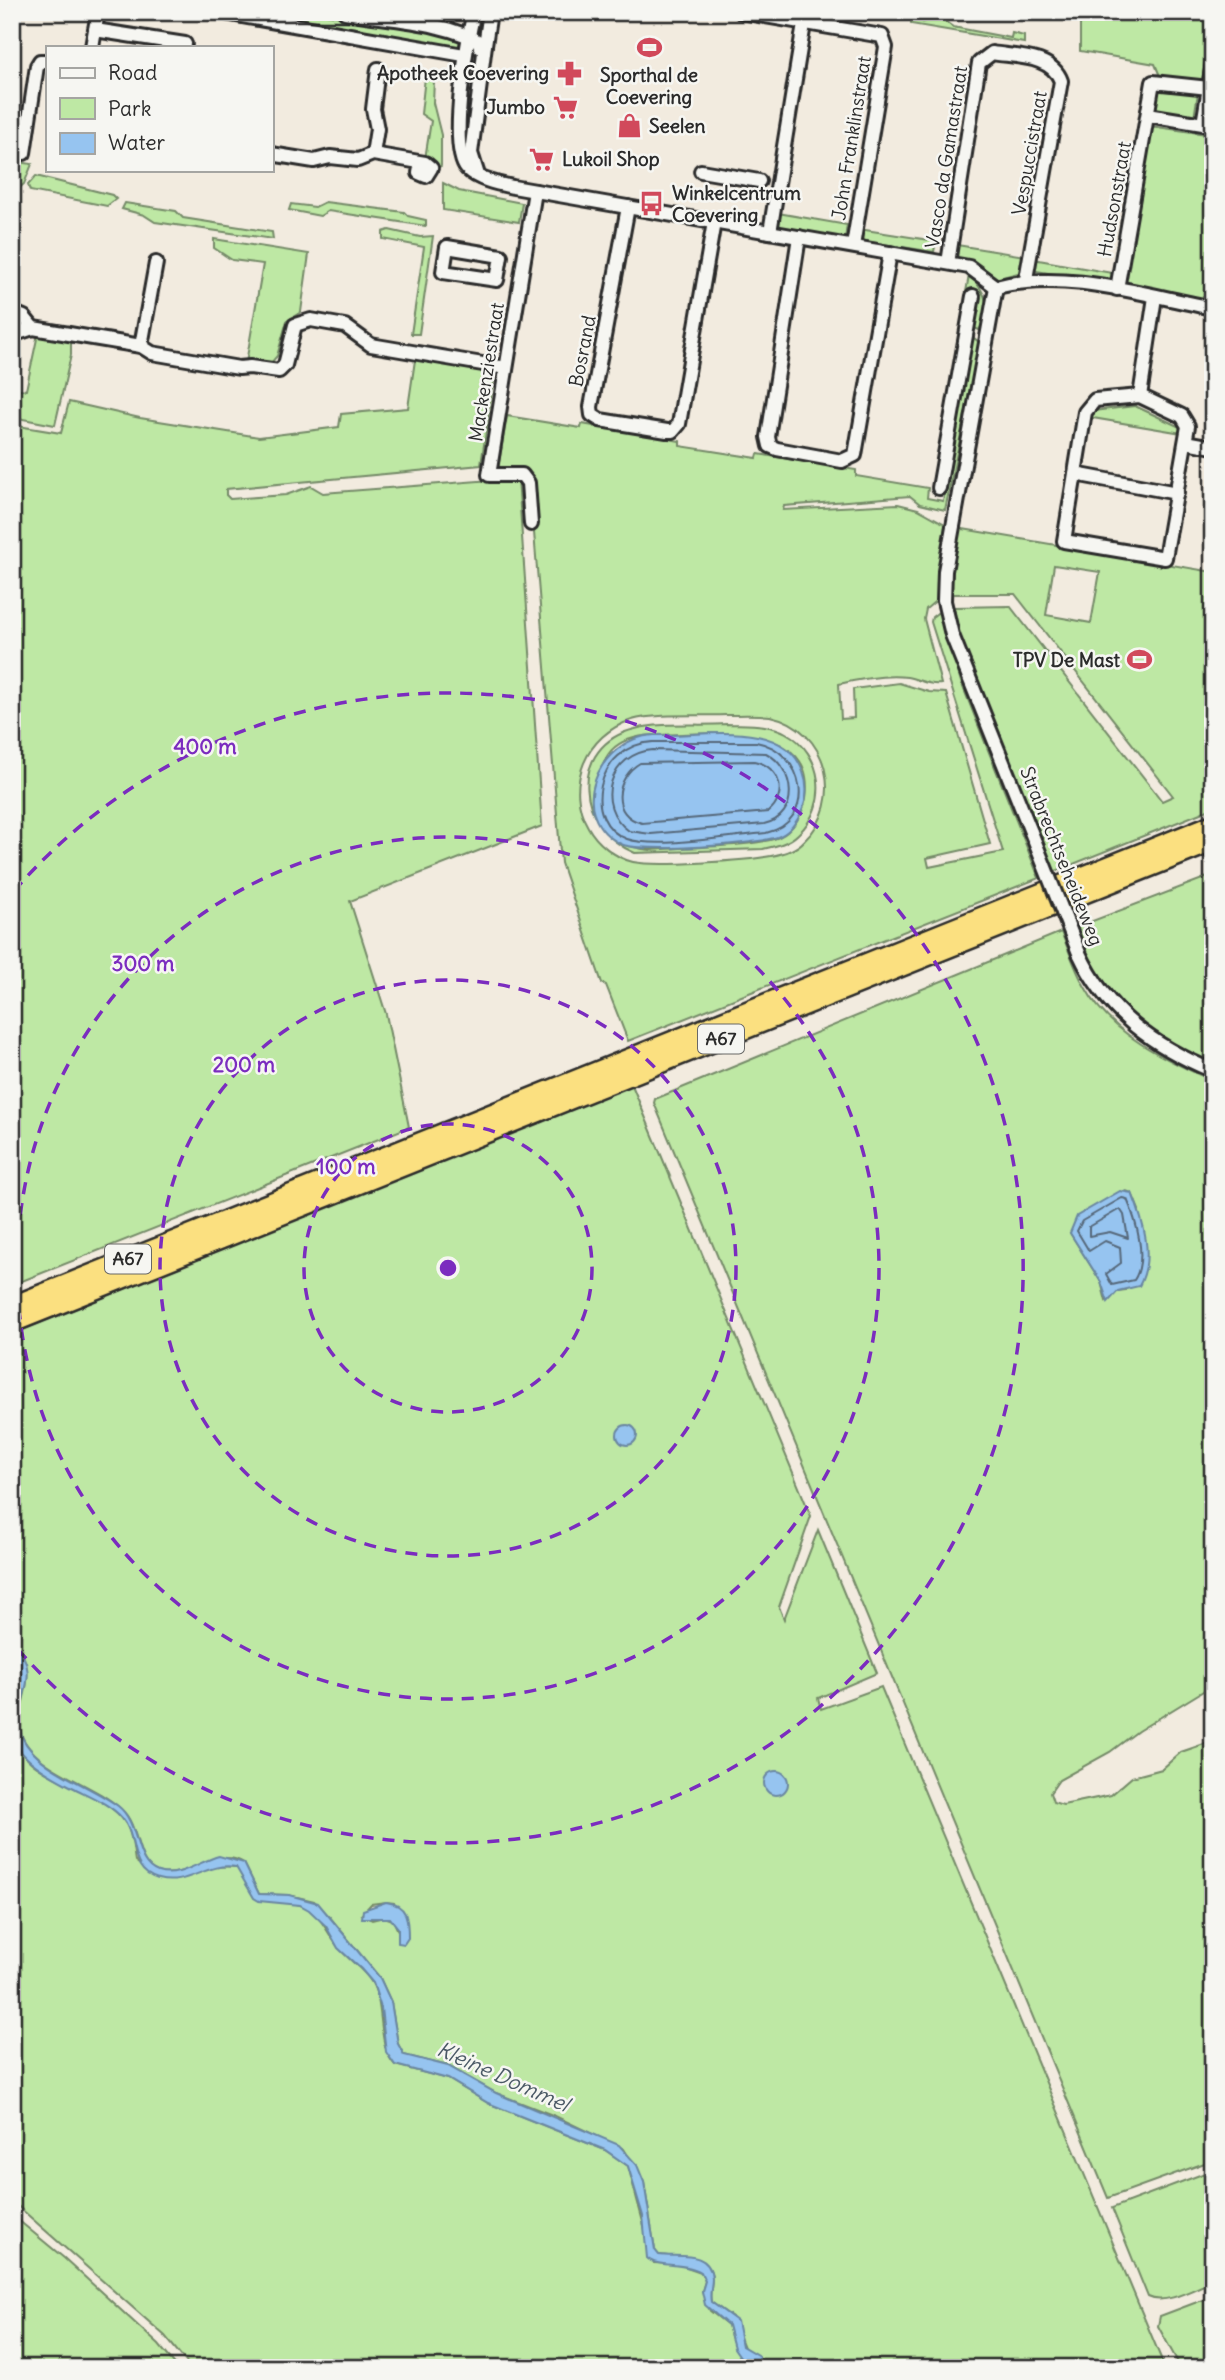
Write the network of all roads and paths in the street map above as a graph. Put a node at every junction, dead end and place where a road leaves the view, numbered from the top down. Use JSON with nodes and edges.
{"nodes":[{"id":1,"x":98,"y":12,"type":"edge"},
{"id":2,"x":219,"y":12,"type":"edge"},
{"id":3,"x":345,"y":12,"type":"edge"},
{"id":4,"x":474,"y":12,"type":"edge"},
{"id":5,"x":490,"y":12,"type":"edge"},
{"id":6,"x":741,"y":12,"type":"edge"},
{"id":7,"x":806,"y":18,"type":"edge"},
{"id":8,"x":95,"y":30,"type":"junction"},
{"id":9,"x":468,"y":35,"type":"junction"},
{"id":10,"x":186,"y":44,"type":"dead end"},
{"id":11,"x":485,"y":45,"type":"junction"},
{"id":12,"x":92,"y":46,"type":"edge"},
{"id":13,"x":464,"y":55,"type":"junction"},
{"id":14,"x":1024,"y":58,"type":"joint"},
{"id":15,"x":46,"y":61,"type":"edge"},
{"id":16,"x":1213,"y":63,"type":"edge"},
{"id":17,"x":378,"y":69,"type":"dead end"},
{"id":18,"x":1209,"y":88,"type":"junction"},
{"id":19,"x":1148,"y":115,"type":"junction"},
{"id":20,"x":12,"y":136,"type":"edge"},
{"id":21,"x":26,"y":139,"type":"junction"},
{"id":22,"x":24,"y":153,"type":"dead end"},
{"id":23,"x":273,"y":154,"type":"edge"},
{"id":24,"x":373,"y":154,"type":"junction"},
{"id":25,"x":421,"y":163,"type":"dead end"},
{"id":26,"x":701,"y":171,"type":"dead end"},
{"id":27,"x":478,"y":175,"type":"junction"},
{"id":28,"x":760,"y":181,"type":"dead end"},
{"id":29,"x":535,"y":191,"type":"junction"},
{"id":30,"x":628,"y":207,"type":"junction"},
{"id":31,"x":714,"y":222,"type":"junction"},
{"id":32,"x":770,"y":232,"type":"junction"},
{"id":33,"x":799,"y":237,"type":"junction"},
{"id":34,"x":853,"y":246,"type":"junction"},
{"id":35,"x":890,"y":253,"type":"junction"},
{"id":36,"x":156,"y":263,"type":"dead end"},
{"id":37,"x":948,"y":263,"type":"junction"},
{"id":38,"x":499,"y":266,"type":"junction"},
{"id":39,"x":522,"y":270,"type":"junction"},
{"id":40,"x":1026,"y":279,"type":"junction"},
{"id":41,"x":996,"y":287,"type":"junction"},
{"id":42,"x":1117,"y":289,"type":"junction"},
{"id":43,"x":973,"y":296,"type":"dead end"},
{"id":44,"x":1155,"y":297,"type":"junction"},
{"id":45,"x":1213,"y":308,"type":"edge"},
{"id":46,"x":12,"y":312,"type":"edge"},
{"id":47,"x":33,"y":328,"type":"junction"},
{"id":48,"x":966,"y":334,"type":"junction"},
{"id":49,"x":12,"y":335,"type":"edge"},
{"id":50,"x":986,"y":337,"type":"junction"},
{"id":51,"x":141,"y":346,"type":"junction"},
{"id":52,"x":506,"y":369,"type":"junction"},
{"id":53,"x":1140,"y":396,"type":"junction"},
{"id":54,"x":1186,"y":442,"type":"junction"},
{"id":55,"x":1213,"y":447,"type":"edge"},
{"id":56,"x":1074,"y":474,"type":"junction"},
{"id":57,"x":939,"y":488,"type":"dead end"},
{"id":58,"x":1177,"y":493,"type":"junction"},
{"id":59,"x":531,"y":524,"type":"dead end"},
{"id":60,"x":1213,"y":824,"type":"edge"},
{"id":61,"x":1213,"y":842,"type":"edge"},
{"id":62,"x":1213,"y":1071,"type":"edge"},
{"id":63,"x":12,"y":1306,"type":"edge"},
{"id":64,"x":12,"y":1323,"type":"edge"}],
"edges":[{"from":1,"to":8,"type":"street"},
{"from":2,"to":13,"type":"street"},
{"from":3,"to":9,"type":"street"},
{"from":4,"to":9,"type":"street"},
{"from":5,"to":11,"type":"street"},
{"from":6,"to":7,"type":"street"},
{"from":7,"to":32,"type":"street"},
{"from":7,"to":34,"type":"street","name":"John Franklinstraat"},
{"from":8,"to":10,"type":"street"},
{"from":8,"to":12,"type":"street"},
{"from":9,"to":11,"type":"street"},
{"from":9,"to":13,"type":"street"},
{"from":11,"to":13,"type":"street"},
{"from":11,"to":27,"type":"street"},
{"from":13,"to":27,"type":"street"},
{"from":14,"to":37,"type":"street","name":"Vasco da Gamastraat"},
{"from":14,"to":40,"type":"street","name":"Vespuccistraat"},
{"from":15,"to":21,"type":"street"},
{"from":16,"to":18,"type":"street"},
{"from":17,"to":24,"type":"street"},
{"from":18,"to":19,"type":"street","name":"Hudsonstraat"},
{"from":18,"to":19,"type":"street"},
{"from":19,"to":42,"type":"street","name":"Hudsonstraat"},
{"from":20,"to":21,"type":"street"},
{"from":21,"to":22,"type":"street"},
{"from":23,"to":24,"type":"street"},
{"from":24,"to":25,"type":"street"},
{"from":26,"to":28,"type":"street"},
{"from":27,"to":29,"type":"street"},
{"from":29,"to":30,"type":"street"},
{"from":29,"to":39,"type":"street","name":"Mackenziestraat"},
{"from":30,"to":31,"type":"street"},
{"from":30,"to":31,"type":"street","name":"Bosrand"},
{"from":31,"to":32,"type":"street"},
{"from":32,"to":33,"type":"street"},
{"from":33,"to":34,"type":"street"},
{"from":33,"to":35,"type":"street"},
{"from":34,"to":35,"type":"street"},
{"from":35,"to":37,"type":"street"},
{"from":36,"to":51,"type":"street"},
{"from":37,"to":41,"type":"street"},
{"from":38,"to":38,"type":"street"},
{"from":38,"to":39,"type":"street"},
{"from":39,"to":52,"type":"street","name":"Mackenziestraat"},
{"from":40,"to":41,"type":"street"},
{"from":40,"to":42,"type":"street"},
{"from":41,"to":50,"type":"street"},
{"from":42,"to":44,"type":"street"},
{"from":43,"to":48,"type":"street"},
{"from":44,"to":45,"type":"street"},
{"from":44,"to":53,"type":"street"},
{"from":46,"to":47,"type":"street"},
{"from":47,"to":49,"type":"street"},
{"from":47,"to":51,"type":"street"},
{"from":48,"to":50,"type":"street"},
{"from":48,"to":57,"type":"street"},
{"from":50,"to":62,"type":"street","name":"Strabrechtseheideweg","bridge":true},
{"from":51,"to":52,"type":"street"},
{"from":52,"to":59,"type":"street","name":"Mackenziestraat"},
{"from":53,"to":54,"type":"street"},
{"from":53,"to":56,"type":"street"},
{"from":54,"to":55,"type":"street"},
{"from":54,"to":58,"type":"street"},
{"from":56,"to":58,"type":"street"},
{"from":56,"to":58,"type":"street"},
{"from":60,"to":63,"type":"highway","number":"A67"},
{"from":61,"to":64,"type":"highway","number":"A67"}]}
